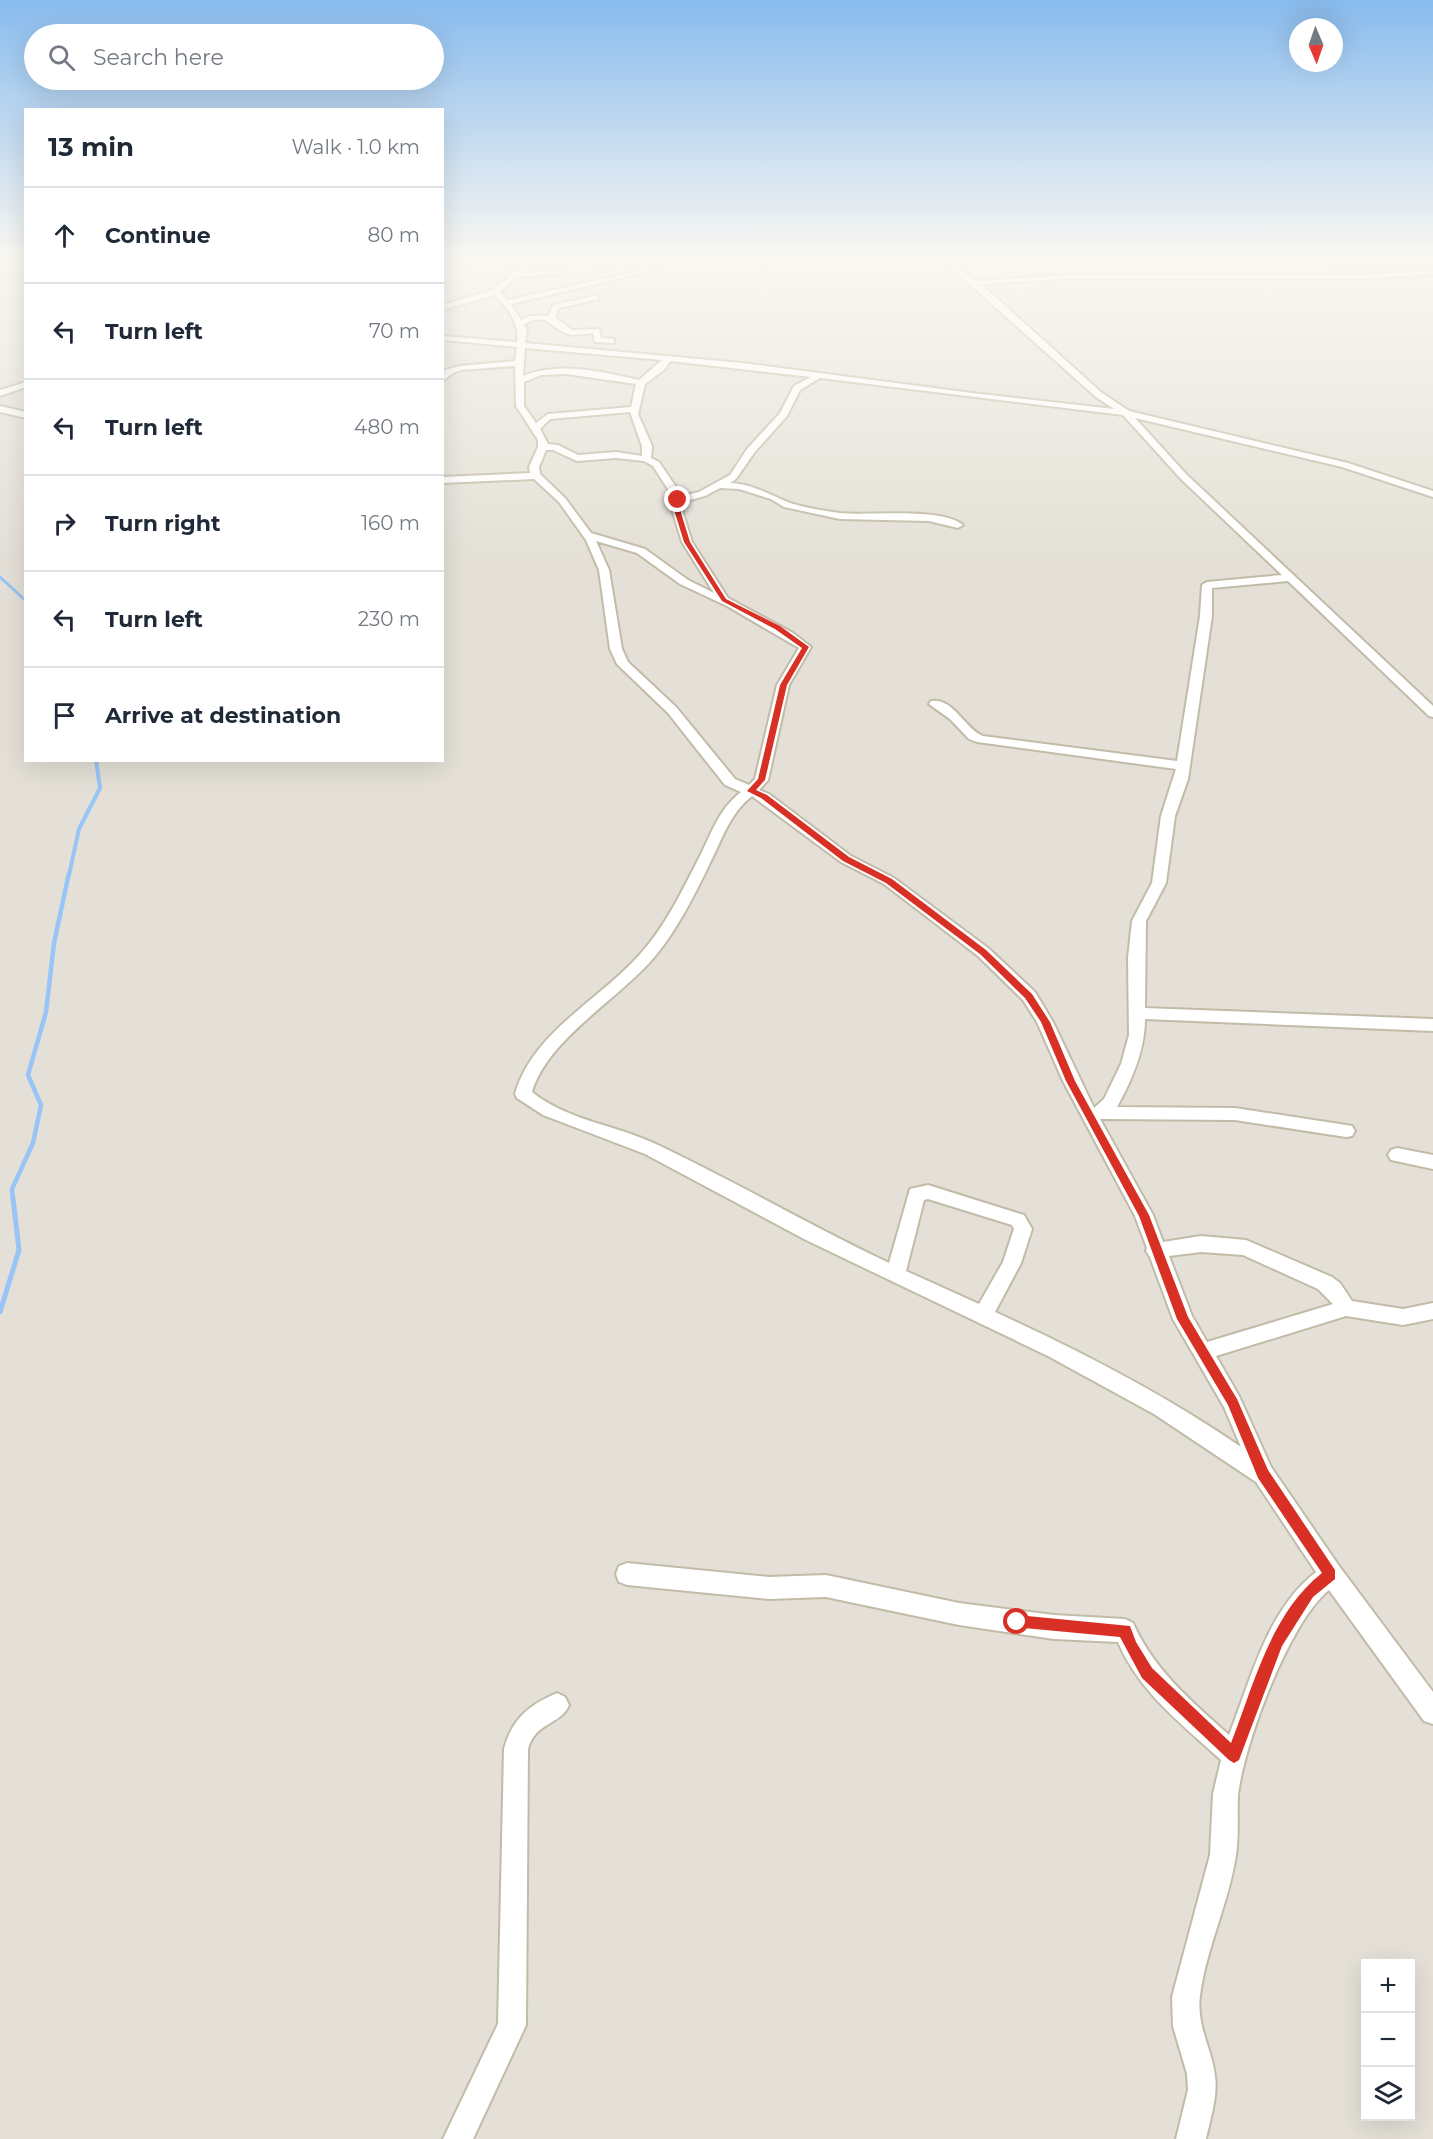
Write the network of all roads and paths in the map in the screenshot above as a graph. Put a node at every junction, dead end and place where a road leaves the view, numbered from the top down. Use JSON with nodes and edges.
{"nodes":[{"id":1,"x":668,"y":358,"type":"edge"},
{"id":2,"x":520,"y":359,"type":"edge"},
{"id":3,"x":677,"y":359,"type":"edge"},
{"id":4,"x":1059,"y":359,"type":"edge"},
{"id":5,"x":519,"y":363,"type":"junction"},
{"id":6,"x":818,"y":376,"type":"junction"},
{"id":7,"x":444,"y":377,"type":"edge"},
{"id":8,"x":519,"y":381,"type":"junction"},
{"id":9,"x":641,"y":383,"type":"junction"},
{"id":10,"x":24,"y":385,"type":"edge"},
{"id":11,"x":0,"y":393,"type":"edge"},
{"id":12,"x":636,"y":409,"type":"junction"},
{"id":13,"x":0,"y":410,"type":"edge"},
{"id":14,"x":1126,"y":413,"type":"junction"},
{"id":15,"x":24,"y":415,"type":"edge"},
{"id":16,"x":535,"y":428,"type":"junction"},
{"id":17,"x":543,"y":447,"type":"junction"},
{"id":18,"x":646,"y":459,"type":"junction"},
{"id":19,"x":537,"y":476,"type":"junction"},
{"id":20,"x":444,"y":480,"type":"edge"},
{"id":21,"x":719,"y":485,"type":"junction"},
{"id":22,"x":1433,"y":494,"type":"edge"},
{"id":23,"x":678,"y":500,"type":"junction"},
{"id":24,"x":958,"y":525,"type":"dead end"},
{"id":25,"x":588,"y":535,"type":"junction"},
{"id":26,"x":1288,"y":578,"type":"junction"},
{"id":27,"x":729,"y":604,"type":"junction"},
{"id":28,"x":935,"y":704,"type":"dead end"},
{"id":29,"x":1433,"y":713,"type":"edge"},
{"id":30,"x":1182,"y":766,"type":"junction"},
{"id":31,"x":751,"y":791,"type":"junction"},
{"id":32,"x":1139,"y":1013,"type":"junction"},
{"id":33,"x":1433,"y":1025,"type":"edge"},
{"id":34,"x":1095,"y":1114,"type":"junction"},
{"id":35,"x":1346,"y":1131,"type":"dead end"},
{"id":36,"x":1397,"y":1155,"type":"dead end"},
{"id":37,"x":1433,"y":1162,"type":"edge"},
{"id":38,"x":1155,"y":1251,"type":"junction"},
{"id":39,"x":896,"y":1274,"type":"junction"},
{"id":40,"x":1346,"y":1308,"type":"junction"},
{"id":41,"x":1433,"y":1311,"type":"edge"},
{"id":42,"x":984,"y":1314,"type":"junction"},
{"id":43,"x":1201,"y":1352,"type":"junction"},
{"id":44,"x":1263,"y":1474,"type":"junction"},
{"id":45,"x":627,"y":1574,"type":"dead end"},
{"id":46,"x":1331,"y":1574,"type":"junction"},
{"id":47,"x":557,"y":1705,"type":"dead end"},
{"id":48,"x":1433,"y":1712,"type":"edge"},
{"id":49,"x":1234,"y":1755,"type":"junction"},
{"id":50,"x":458,"y":2139,"type":"edge"},
{"id":51,"x":1191,"y":2139,"type":"edge"}],
"edges":[{"from":1,"to":9,"type":"street"},
{"from":2,"to":5,"type":"street"},
{"from":3,"to":6,"type":"street"},
{"from":4,"to":14,"type":"street"},
{"from":5,"to":7,"type":"street"},
{"from":5,"to":8,"type":"street"},
{"from":6,"to":14,"type":"street"},
{"from":6,"to":21,"type":"street"},
{"from":8,"to":9,"type":"street"},
{"from":8,"to":16,"type":"street"},
{"from":9,"to":12,"type":"street"},
{"from":10,"to":11,"type":"street"},
{"from":12,"to":16,"type":"street"},
{"from":12,"to":18,"type":"street"},
{"from":13,"to":15,"type":"street"},
{"from":14,"to":22,"type":"street"},
{"from":14,"to":26,"type":"street"},
{"from":16,"to":17,"type":"street"},
{"from":17,"to":18,"type":"street"},
{"from":17,"to":19,"type":"street"},
{"from":18,"to":23,"type":"street"},
{"from":19,"to":20,"type":"street"},
{"from":19,"to":25,"type":"street"},
{"from":21,"to":23,"type":"street"},
{"from":21,"to":24,"type":"street"},
{"from":23,"to":27,"type":"street"},
{"from":25,"to":27,"type":"street"},
{"from":25,"to":31,"type":"street"},
{"from":26,"to":29,"type":"street"},
{"from":26,"to":30,"type":"street"},
{"from":27,"to":31,"type":"street"},
{"from":28,"to":30,"type":"street"},
{"from":30,"to":32,"type":"street"},
{"from":31,"to":34,"type":"street"},
{"from":31,"to":39,"type":"street"},
{"from":32,"to":33,"type":"street"},
{"from":32,"to":34,"type":"street"},
{"from":34,"to":35,"type":"street"},
{"from":34,"to":38,"type":"street"},
{"from":36,"to":37,"type":"street"},
{"from":38,"to":40,"type":"street"},
{"from":38,"to":43,"type":"street"},
{"from":39,"to":42,"type":"street"},
{"from":39,"to":42,"type":"street"},
{"from":40,"to":41,"type":"street"},
{"from":40,"to":43,"type":"street"},
{"from":42,"to":44,"type":"street"},
{"from":43,"to":44,"type":"street"},
{"from":44,"to":46,"type":"street"},
{"from":45,"to":49,"type":"street"},
{"from":46,"to":48,"type":"street"},
{"from":46,"to":49,"type":"street"},
{"from":47,"to":50,"type":"street"},
{"from":49,"to":51,"type":"street"}]}
